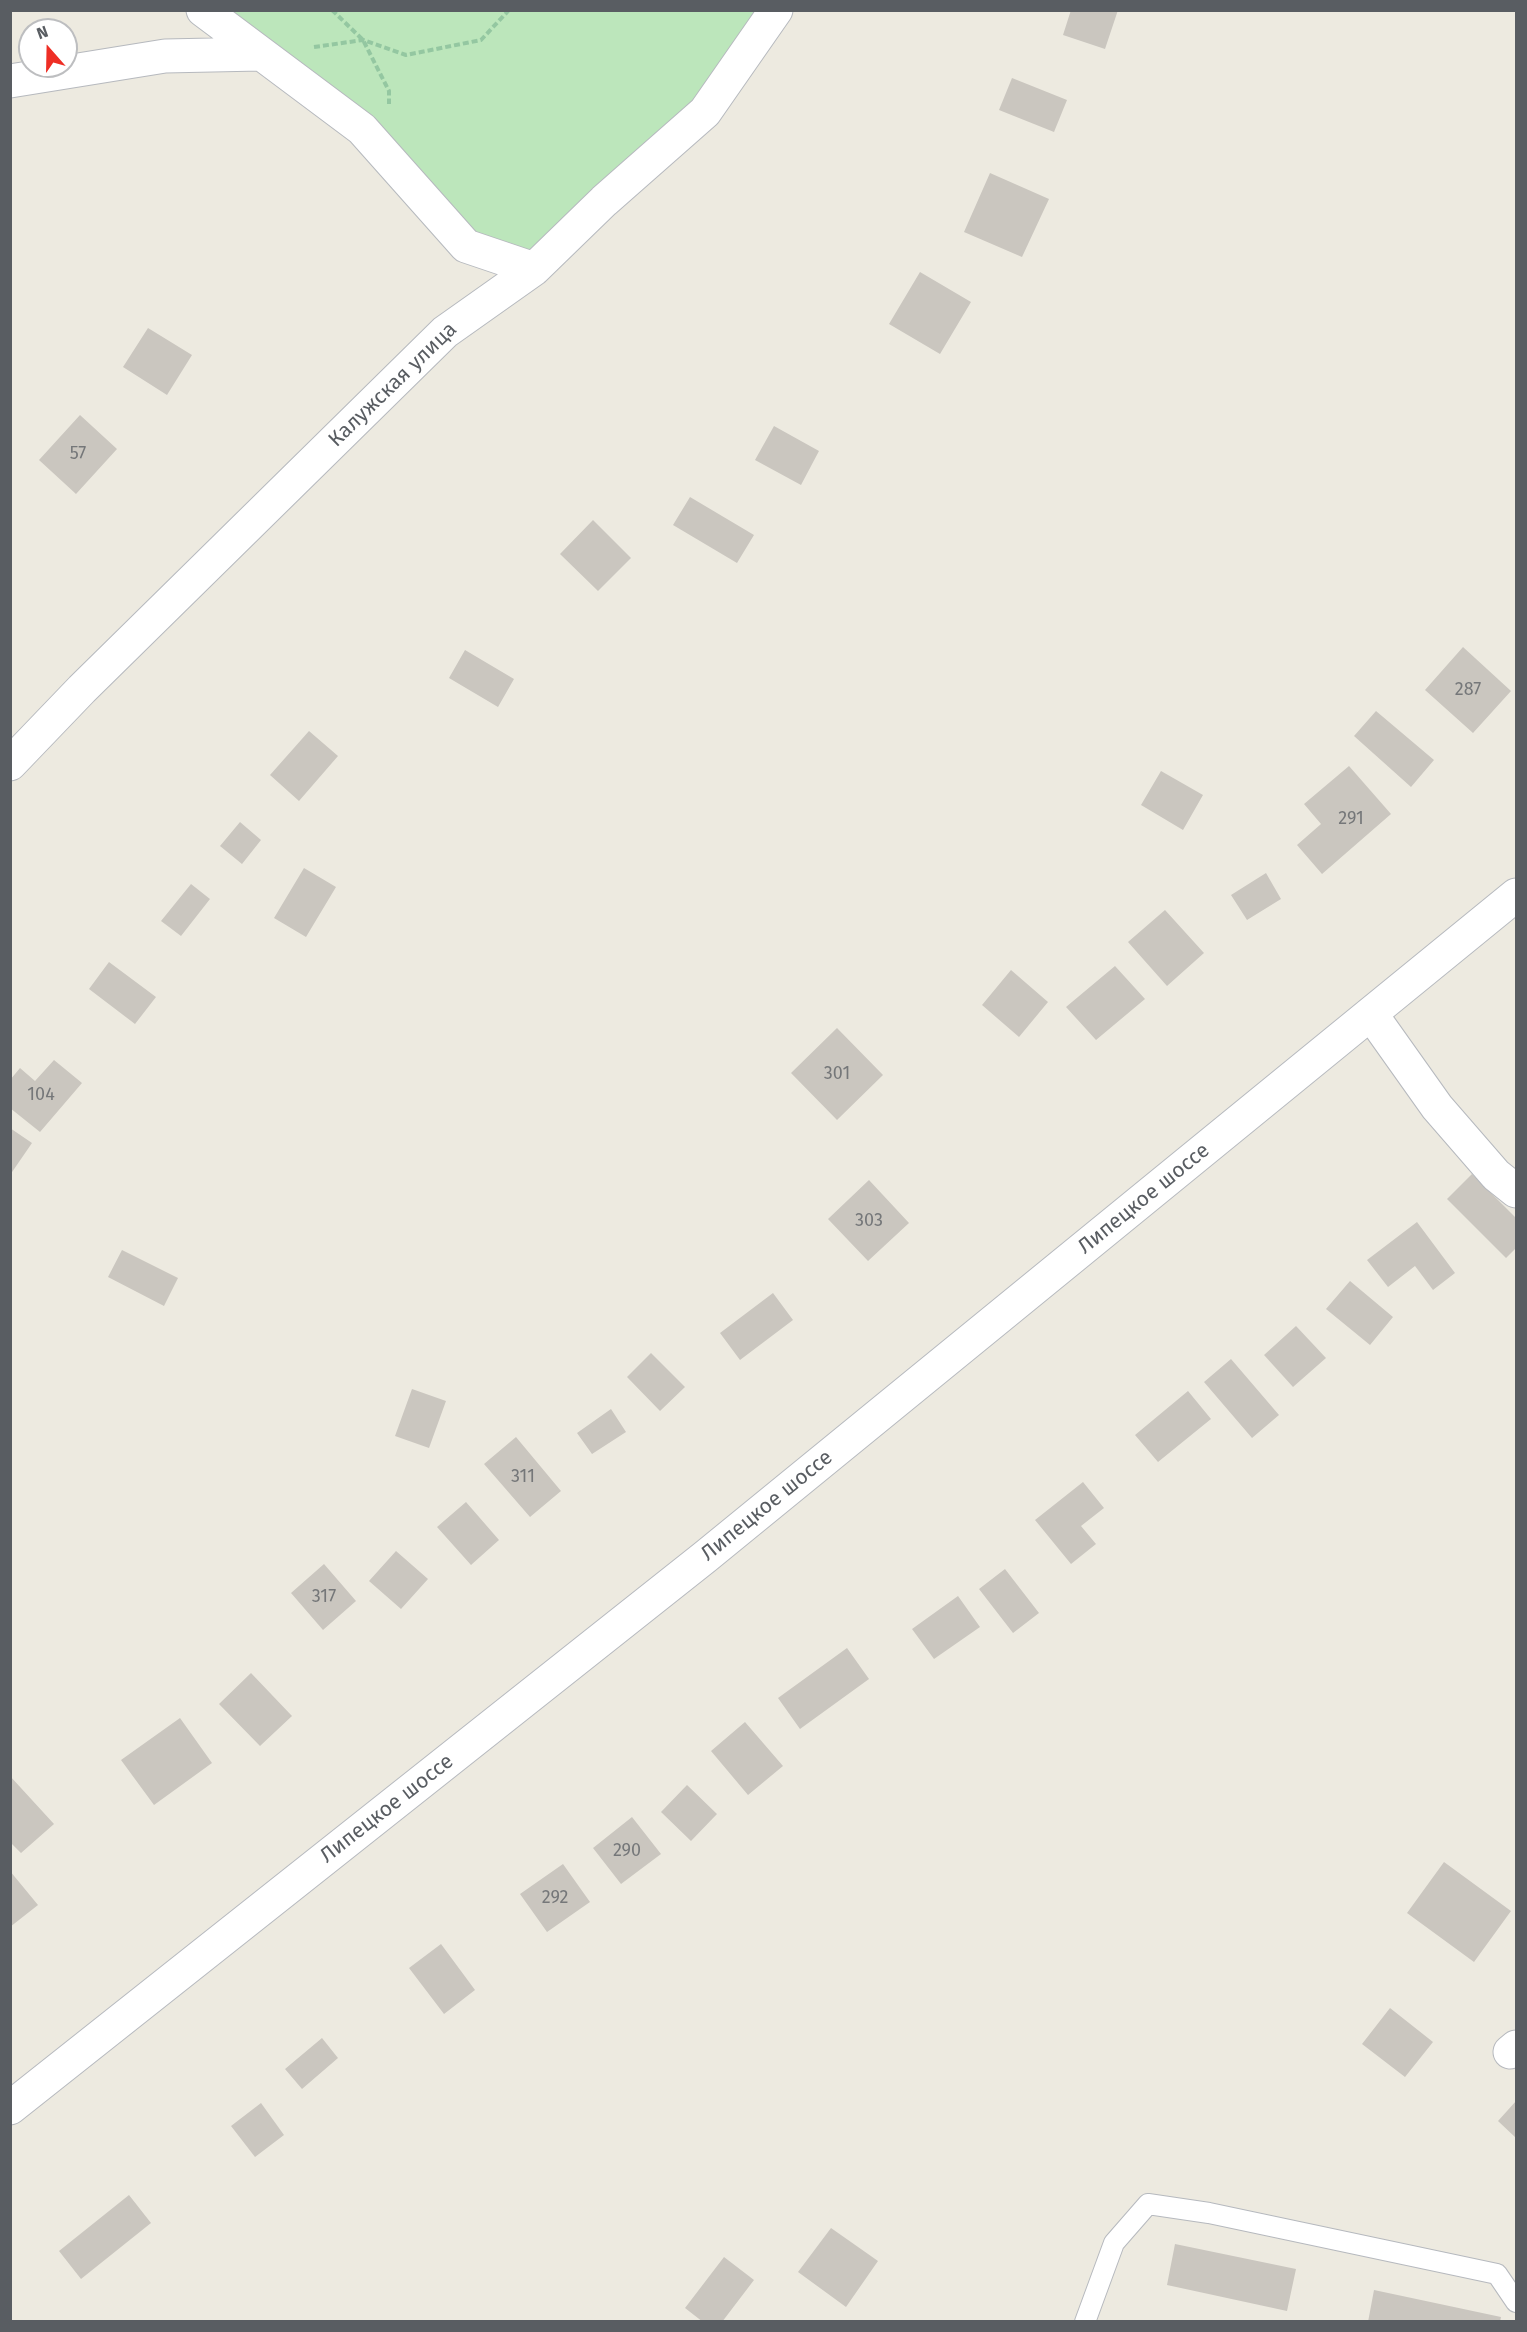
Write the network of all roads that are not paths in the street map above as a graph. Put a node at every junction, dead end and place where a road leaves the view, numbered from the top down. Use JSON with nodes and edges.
{"nodes":[{"id":1,"x":203,"y":10,"type":"edge"},
{"id":2,"x":776,"y":10,"type":"edge"},
{"id":3,"x":260,"y":54,"type":"junction"},
{"id":4,"x":10,"y":81,"type":"edge"},
{"id":5,"x":534,"y":269,"type":"junction"},
{"id":6,"x":10,"y":764,"type":"edge"},
{"id":7,"x":1516,"y":895,"type":"edge"},
{"id":8,"x":1371,"y":1014,"type":"junction"},
{"id":9,"x":1516,"y":1191,"type":"edge"},
{"id":10,"x":10,"y":2109,"type":"edge"},
{"id":11,"x":1516,"y":2302,"type":"edge"},
{"id":12,"x":1085,"y":2322,"type":"edge"}],
"edges":[{"from":1,"to":3,"type":"street"},
{"from":2,"to":5,"type":"street","name":"Калужская улица"},
{"from":3,"to":4,"type":"street"},
{"from":3,"to":5,"type":"street"},
{"from":5,"to":6,"type":"street","name":"Калужская улица"},
{"from":7,"to":8,"type":"street","name":"Липецкое шоссе"},
{"from":8,"to":9,"type":"street"},
{"from":8,"to":10,"type":"street","name":"Липецкое шоссе"},
{"from":11,"to":12,"type":"lane"}]}
